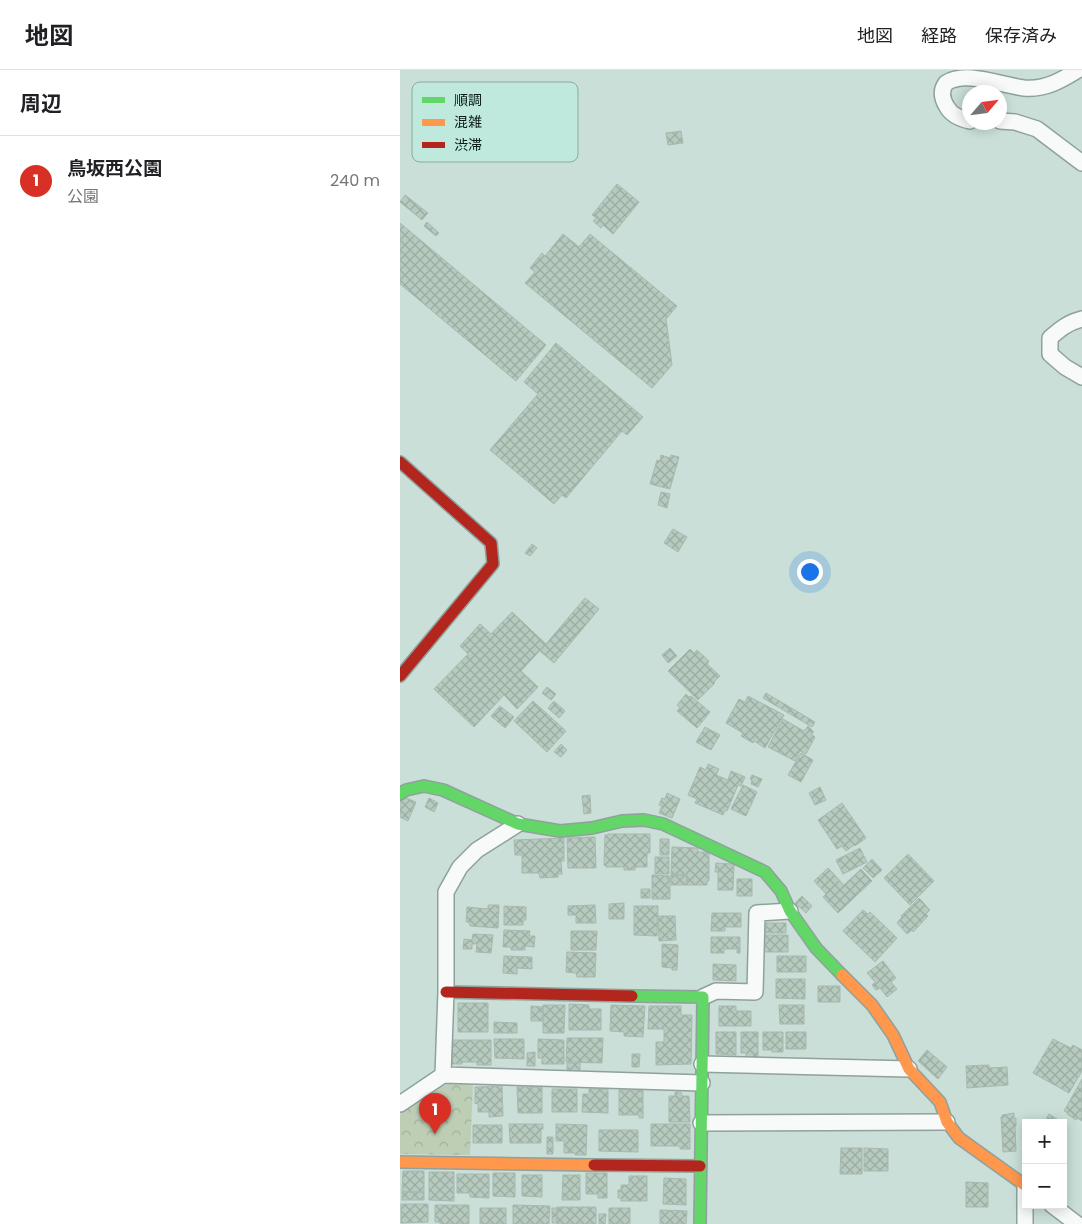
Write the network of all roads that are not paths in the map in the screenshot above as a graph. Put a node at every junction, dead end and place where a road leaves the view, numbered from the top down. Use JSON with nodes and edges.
{"nodes":[{"id":1,"x":1078,"y":70,"type":"edge"},
{"id":2,"x":962,"y":119,"type":"edge"},
{"id":3,"x":1007,"y":121,"type":"edge"},
{"id":4,"x":1082,"y":163,"type":"edge"},
{"id":5,"x":1082,"y":319,"type":"edge"},
{"id":6,"x":1082,"y":377,"type":"edge"},
{"id":7,"x":400,"y":462,"type":"edge"},
{"id":8,"x":400,"y":676,"type":"edge"},
{"id":9,"x":400,"y":794,"type":"edge"},
{"id":10,"x":518,"y":824,"type":"junction"},
{"id":11,"x":790,"y":911,"type":"junction"},
{"id":12,"x":446,"y":992,"type":"junction"},
{"id":13,"x":702,"y":997,"type":"junction"},
{"id":14,"x":702,"y":1064,"type":"junction"},
{"id":15,"x":909,"y":1069,"type":"junction"},
{"id":16,"x":443,"y":1075,"type":"junction"},
{"id":17,"x":702,"y":1083,"type":"junction"},
{"id":18,"x":400,"y":1104,"type":"edge"},
{"id":19,"x":947,"y":1122,"type":"junction"},
{"id":20,"x":701,"y":1123,"type":"junction"},
{"id":21,"x":400,"y":1162,"type":"edge"},
{"id":22,"x":700,"y":1166,"type":"junction"},
{"id":23,"x":1022,"y":1184,"type":"edge"},
{"id":24,"x":1025,"y":1209,"type":"edge"},
{"id":25,"x":1057,"y":1209,"type":"edge"},
{"id":26,"x":700,"y":1224,"type":"edge"},
{"id":27,"x":1025,"y":1224,"type":"edge"},
{"id":28,"x":1077,"y":1224,"type":"edge"}],
"edges":[{"from":1,"to":2,"type":"street"},
{"from":3,"to":4,"type":"street"},
{"from":5,"to":6,"type":"street"},
{"from":7,"to":8,"type":"street"},
{"from":9,"to":10,"type":"street"},
{"from":10,"to":11,"type":"street"},
{"from":10,"to":12,"type":"street"},
{"from":11,"to":13,"type":"street"},
{"from":11,"to":15,"type":"street"},
{"from":12,"to":13,"type":"street"},
{"from":12,"to":16,"type":"street"},
{"from":13,"to":14,"type":"street"},
{"from":14,"to":15,"type":"street"},
{"from":14,"to":17,"type":"street"},
{"from":15,"to":19,"type":"street"},
{"from":16,"to":17,"type":"street"},
{"from":16,"to":18,"type":"street"},
{"from":17,"to":20,"type":"street"},
{"from":19,"to":20,"type":"street"},
{"from":19,"to":23,"type":"street"},
{"from":20,"to":22,"type":"street"},
{"from":21,"to":22,"type":"street"},
{"from":22,"to":26,"type":"street"},
{"from":24,"to":27,"type":"street"},
{"from":25,"to":28,"type":"street"}]}
